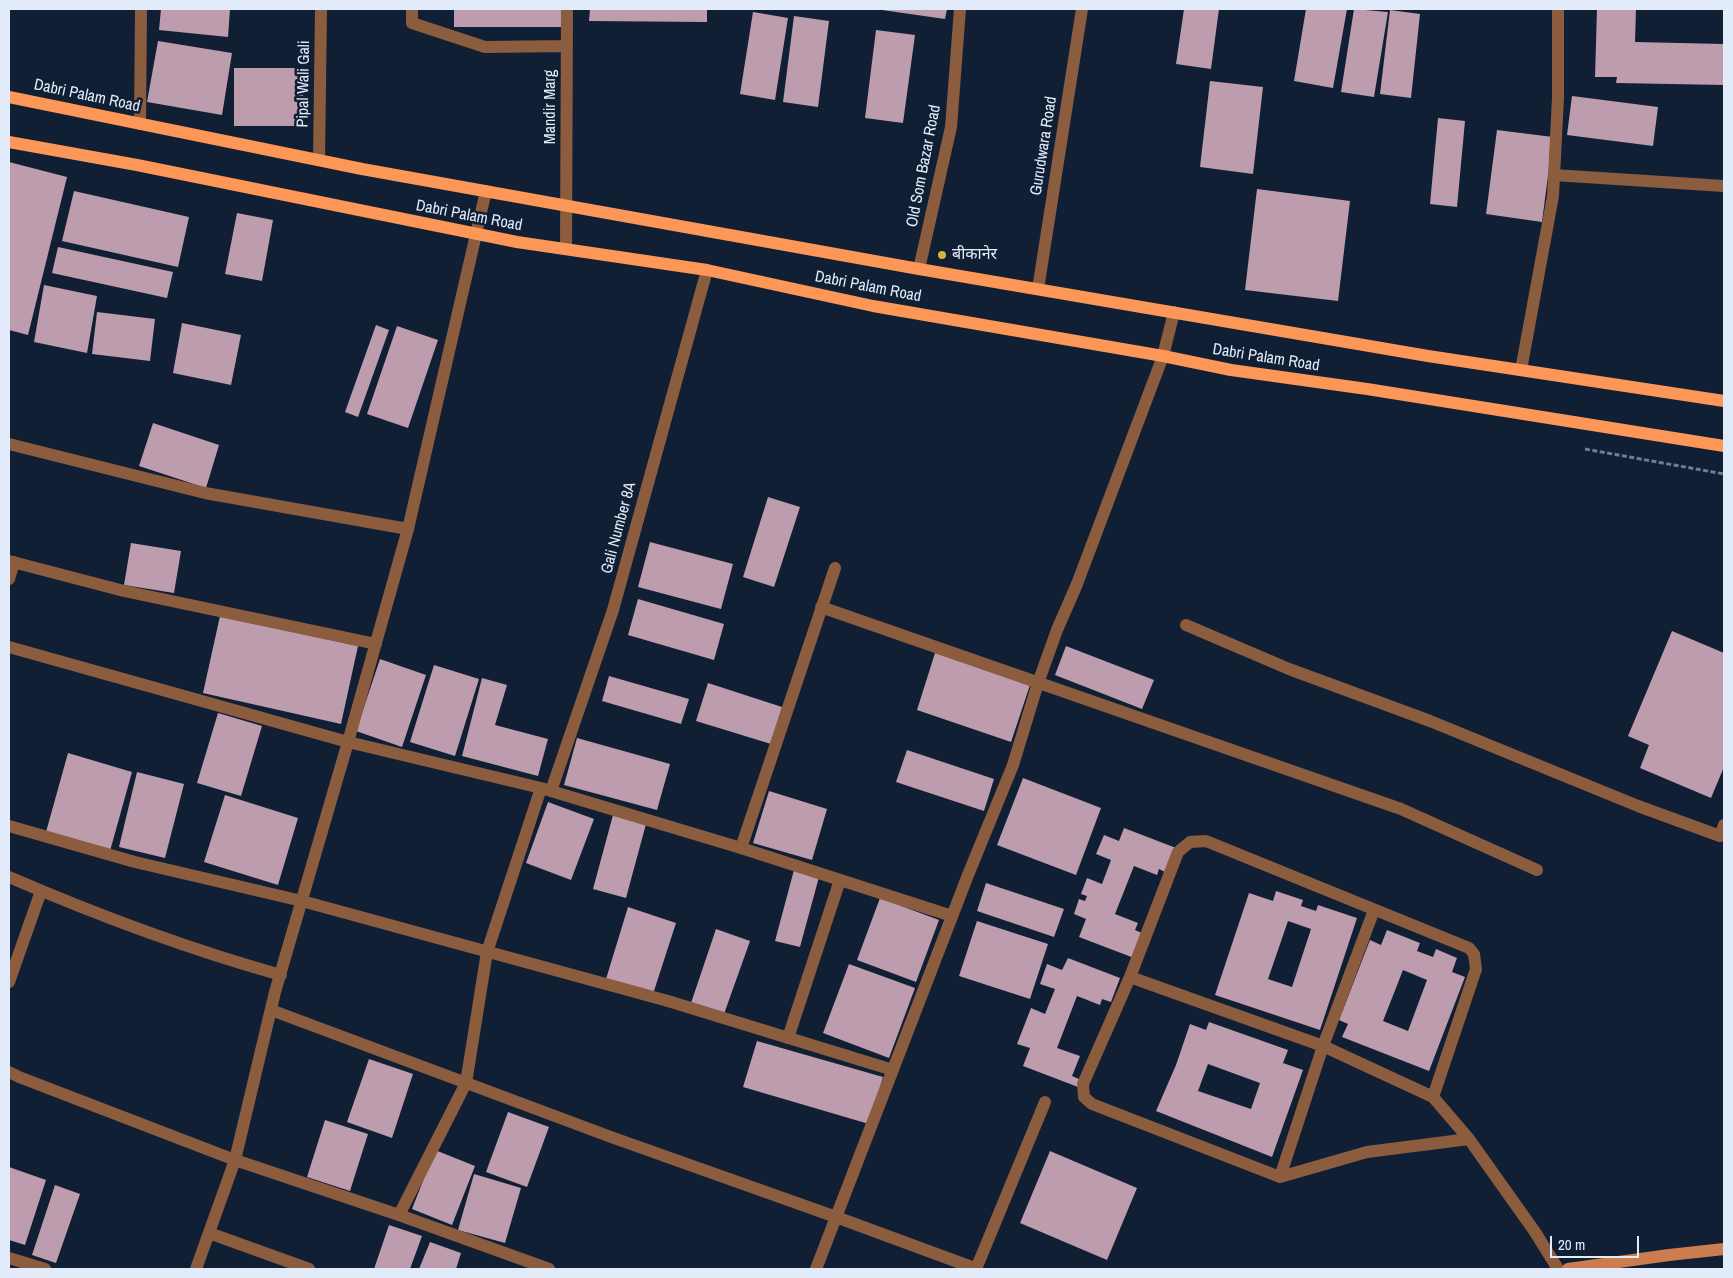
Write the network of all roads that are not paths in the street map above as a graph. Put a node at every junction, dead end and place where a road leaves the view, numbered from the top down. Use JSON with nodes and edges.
{"nodes":[{"id":1,"x":142,"y":9,"type":"edge"},
{"id":2,"x":321,"y":9,"type":"edge"},
{"id":3,"x":412,"y":9,"type":"edge"},
{"id":4,"x":567,"y":9,"type":"edge"},
{"id":5,"x":960,"y":9,"type":"edge"},
{"id":6,"x":1082,"y":9,"type":"edge"},
{"id":7,"x":1558,"y":9,"type":"edge"},
{"id":8,"x":567,"y":46,"type":"junction"},
{"id":9,"x":9,"y":97,"type":"edge"},
{"id":10,"x":140,"y":124,"type":"junction"},
{"id":11,"x":9,"y":142,"type":"edge"},
{"id":12,"x":319,"y":160,"type":"junction"},
{"id":13,"x":1554,"y":175,"type":"junction"},
{"id":14,"x":1724,"y":186,"type":"edge"},
{"id":15,"x":486,"y":191,"type":"junction"},
{"id":16,"x":567,"y":206,"type":"junction"},
{"id":17,"x":477,"y":234,"type":"junction"},
{"id":18,"x":566,"y":248,"type":"junction"},
{"id":19,"x":919,"y":269,"type":"junction"},
{"id":20,"x":707,"y":270,"type":"junction"},
{"id":21,"x":1038,"y":289,"type":"junction"},
{"id":22,"x":1174,"y":312,"type":"junction"},
{"id":23,"x":1163,"y":356,"type":"junction"},
{"id":24,"x":1521,"y":370,"type":"junction"},
{"id":25,"x":1724,"y":401,"type":"edge"},
{"id":26,"x":9,"y":444,"type":"edge"},
{"id":27,"x":1724,"y":446,"type":"edge"},
{"id":28,"x":408,"y":530,"type":"junction"},
{"id":29,"x":12,"y":562,"type":"edge"},
{"id":30,"x":834,"y":568,"type":"dead end"},
{"id":31,"x":9,"y":579,"type":"edge"},
{"id":32,"x":821,"y":607,"type":"junction"},
{"id":33,"x":1186,"y":625,"type":"dead end"},
{"id":34,"x":376,"y":644,"type":"junction"},
{"id":35,"x":9,"y":647,"type":"edge"},
{"id":36,"x":1038,"y":683,"type":"junction"},
{"id":37,"x":348,"y":742,"type":"junction"},
{"id":38,"x":546,"y":789,"type":"junction"},
{"id":39,"x":1724,"y":825,"type":"edge"},
{"id":40,"x":9,"y":826,"type":"edge"},
{"id":41,"x":740,"y":848,"type":"junction"},
{"id":42,"x":1536,"y":870,"type":"dead end"},
{"id":43,"x":9,"y":877,"type":"edge"},
{"id":44,"x":840,"y":880,"type":"junction"},
{"id":45,"x":41,"y":891,"type":"junction"},
{"id":46,"x":302,"y":901,"type":"junction"},
{"id":47,"x":1374,"y":910,"type":"junction"},
{"id":48,"x":952,"y":916,"type":"junction"},
{"id":49,"x":487,"y":952,"type":"junction"},
{"id":50,"x":280,"y":975,"type":"junction"},
{"id":51,"x":1130,"y":977,"type":"junction"},
{"id":52,"x":9,"y":982,"type":"edge"},
{"id":53,"x":271,"y":1010,"type":"junction"},
{"id":54,"x":788,"y":1038,"type":"junction"},
{"id":55,"x":1323,"y":1046,"type":"junction"},
{"id":56,"x":893,"y":1070,"type":"junction"},
{"id":57,"x":9,"y":1072,"type":"edge"},
{"id":58,"x":466,"y":1083,"type":"junction"},
{"id":59,"x":1433,"y":1097,"type":"junction"},
{"id":60,"x":1046,"y":1102,"type":"dead end"},
{"id":61,"x":1470,"y":1139,"type":"junction"},
{"id":62,"x":235,"y":1160,"type":"junction"},
{"id":63,"x":1280,"y":1177,"type":"junction"},
{"id":64,"x":399,"y":1215,"type":"junction"},
{"id":65,"x":836,"y":1217,"type":"junction"},
{"id":66,"x":209,"y":1233,"type":"junction"},
{"id":67,"x":1724,"y":1249,"type":"edge"},
{"id":68,"x":9,"y":1258,"type":"edge"},
{"id":69,"x":45,"y":1269,"type":"edge"},
{"id":70,"x":196,"y":1269,"type":"edge"},
{"id":71,"x":309,"y":1269,"type":"edge"},
{"id":72,"x":549,"y":1269,"type":"edge"},
{"id":73,"x":816,"y":1269,"type":"edge"},
{"id":74,"x":976,"y":1269,"type":"edge"},
{"id":75,"x":1558,"y":1269,"type":"edge"},
{"id":76,"x":1568,"y":1269,"type":"edge"}],
"edges":[{"from":1,"to":10,"type":"street"},
{"from":2,"to":12,"type":"street","name":"Pipal Wali Gali"},
{"from":3,"to":8,"type":"street"},
{"from":4,"to":8,"type":"street","name":"Mandir Marg"},
{"from":5,"to":19,"type":"street","name":"Old Som Bazar Road"},
{"from":6,"to":21,"type":"street","name":"Gurudwara Road"},
{"from":7,"to":13,"type":"street"},
{"from":8,"to":16,"type":"street","name":"Mandir Marg"},
{"from":9,"to":10,"type":"main road","name":"Dabri Palam Road"},
{"from":10,"to":12,"type":"main road","name":"Dabri Palam Road"},
{"from":11,"to":17,"type":"main road","name":"Dabri Palam Road"},
{"from":12,"to":15,"type":"main road","name":"Dabri Palam Road"},
{"from":13,"to":14,"type":"street"},
{"from":13,"to":24,"type":"street"},
{"from":15,"to":16,"type":"main road","name":"Dabri Palam Road"},
{"from":15,"to":17,"type":"street"},
{"from":16,"to":18,"type":"street","name":"Mandir Marg"},
{"from":16,"to":19,"type":"main road","name":"Dabri Palam Road"},
{"from":17,"to":18,"type":"main road","name":"Dabri Palam Road"},
{"from":17,"to":28,"type":"street"},
{"from":18,"to":20,"type":"main road","name":"Dabri Palam Road"},
{"from":19,"to":21,"type":"main road","name":"Dabri Palam Road"},
{"from":20,"to":23,"type":"main road","name":"Dabri Palam Road"},
{"from":20,"to":38,"type":"street","name":"Gali Number 8A"},
{"from":21,"to":22,"type":"main road","name":"Dabri Palam Road"},
{"from":22,"to":23,"type":"street"},
{"from":22,"to":24,"type":"main road","name":"Dabri Palam Road"},
{"from":23,"to":27,"type":"main road","name":"Dabri Palam Road"},
{"from":23,"to":36,"type":"street"},
{"from":24,"to":25,"type":"main road","name":"Dabri Palam Road"},
{"from":26,"to":28,"type":"street"},
{"from":28,"to":34,"type":"street"},
{"from":29,"to":31,"type":"street"},
{"from":29,"to":34,"type":"street"},
{"from":30,"to":32,"type":"street"},
{"from":32,"to":36,"type":"street"},
{"from":32,"to":41,"type":"street"},
{"from":33,"to":39,"type":"street"},
{"from":34,"to":37,"type":"street"},
{"from":35,"to":37,"type":"street"},
{"from":36,"to":42,"type":"street"},
{"from":36,"to":48,"type":"street"},
{"from":37,"to":38,"type":"street"},
{"from":37,"to":46,"type":"street"},
{"from":38,"to":41,"type":"street"},
{"from":38,"to":49,"type":"street","name":"Gali Number 8A"},
{"from":40,"to":46,"type":"street"},
{"from":41,"to":44,"type":"street"},
{"from":43,"to":45,"type":"street"},
{"from":44,"to":48,"type":"street"},
{"from":44,"to":54,"type":"street"},
{"from":45,"to":50,"type":"street"},
{"from":45,"to":52,"type":"street"},
{"from":46,"to":49,"type":"street"},
{"from":46,"to":50,"type":"street"},
{"from":47,"to":51,"type":"street"},
{"from":47,"to":55,"type":"street"},
{"from":47,"to":59,"type":"street"},
{"from":48,"to":56,"type":"street"},
{"from":49,"to":54,"type":"street"},
{"from":49,"to":58,"type":"street","name":"Gali Number 8A"},
{"from":50,"to":53,"type":"street"},
{"from":51,"to":55,"type":"street"},
{"from":51,"to":63,"type":"street"},
{"from":53,"to":58,"type":"street"},
{"from":53,"to":62,"type":"street"},
{"from":54,"to":56,"type":"street"},
{"from":55,"to":59,"type":"street"},
{"from":55,"to":63,"type":"street"},
{"from":56,"to":65,"type":"street"},
{"from":57,"to":62,"type":"street"},
{"from":58,"to":64,"type":"street","name":"Gali Number 8A"},
{"from":58,"to":65,"type":"street"},
{"from":59,"to":61,"type":"street"},
{"from":60,"to":74,"type":"street"},
{"from":61,"to":63,"type":"street"},
{"from":61,"to":75,"type":"street"},
{"from":62,"to":64,"type":"street"},
{"from":62,"to":66,"type":"street"},
{"from":64,"to":72,"type":"street"},
{"from":65,"to":73,"type":"street"},
{"from":65,"to":74,"type":"street"},
{"from":66,"to":70,"type":"street"},
{"from":66,"to":71,"type":"street"},
{"from":67,"to":76,"type":"street"},
{"from":68,"to":69,"type":"street"}]}
